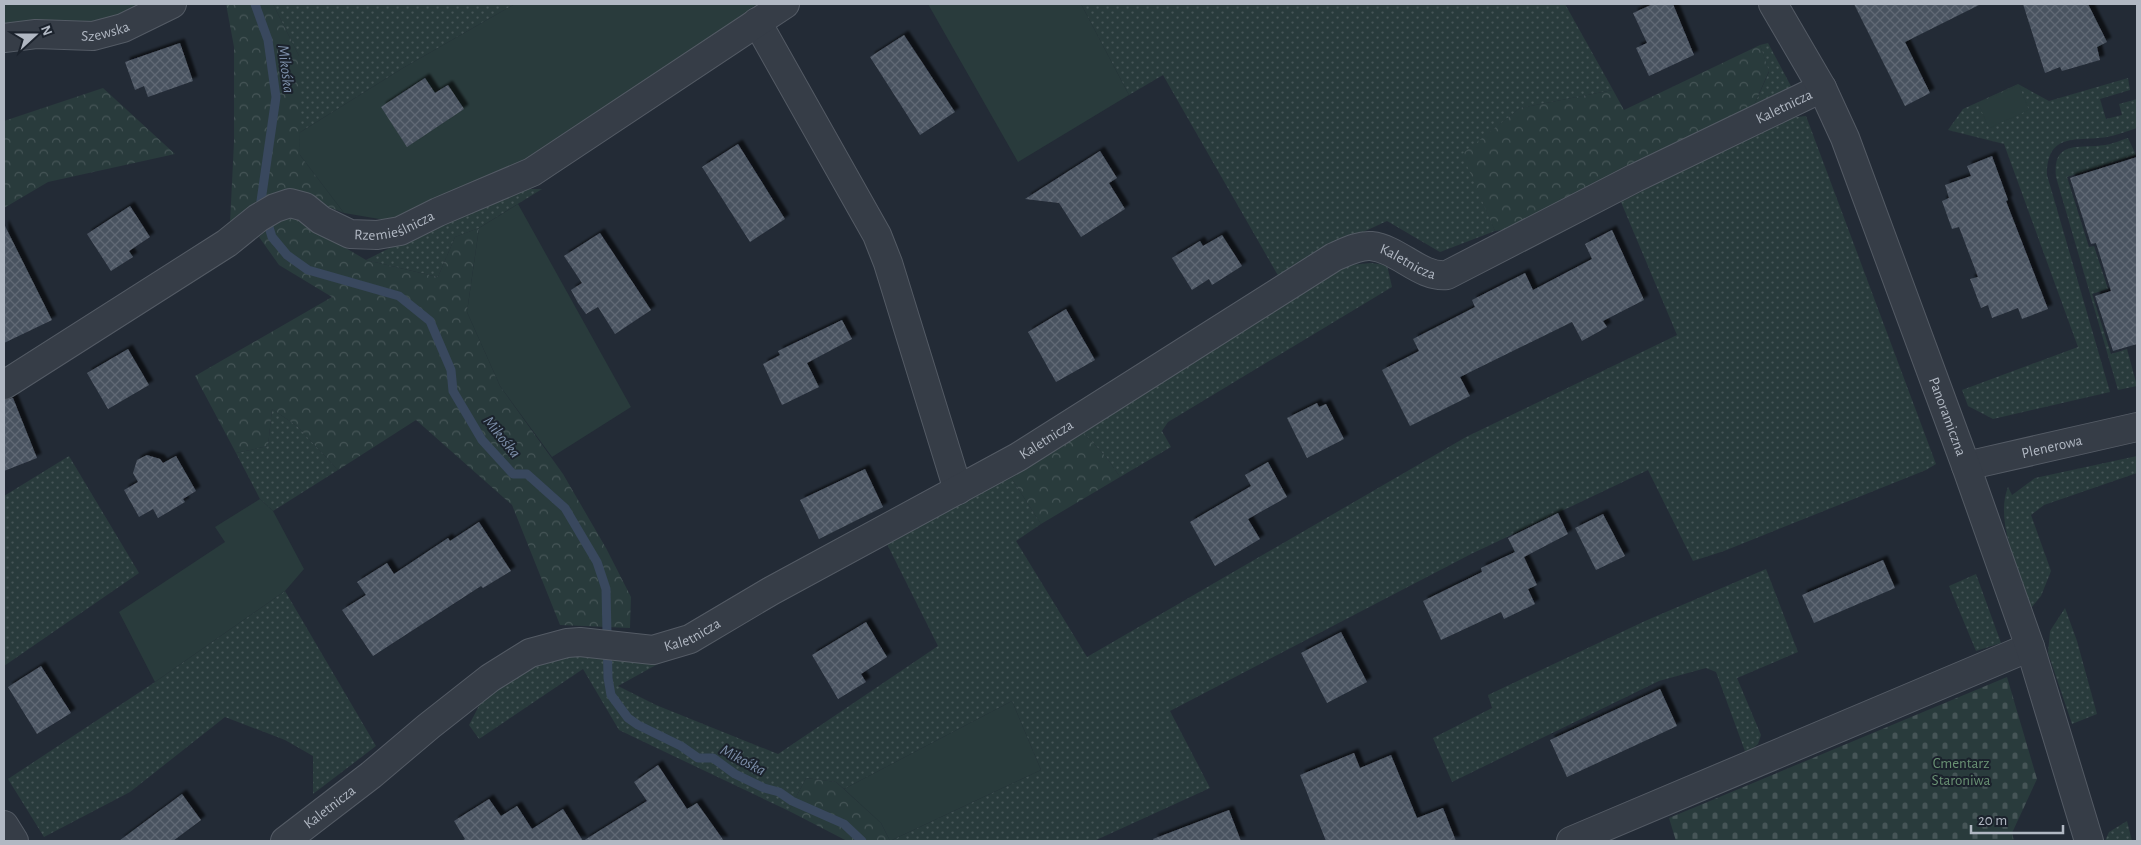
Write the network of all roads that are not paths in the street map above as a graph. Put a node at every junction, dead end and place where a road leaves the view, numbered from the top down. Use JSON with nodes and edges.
{"nodes":[{"id":1,"x":172,"y":4,"type":"edge"},
{"id":2,"x":786,"y":4,"type":"edge"},
{"id":3,"x":1773,"y":4,"type":"edge"},
{"id":4,"x":757,"y":22,"type":"junction"},
{"id":5,"x":4,"y":38,"type":"edge"},
{"id":6,"x":1822,"y":88,"type":"junction"},
{"id":7,"x":4,"y":385,"type":"edge"},
{"id":8,"x":2137,"y":426,"type":"edge"},
{"id":9,"x":1966,"y":466,"type":"junction"},
{"id":10,"x":958,"y":490,"type":"junction"},
{"id":11,"x":2030,"y":647,"type":"junction"},
{"id":12,"x":4,"y":824,"type":"edge"},
{"id":13,"x":14,"y":841,"type":"edge"},
{"id":14,"x":285,"y":841,"type":"edge"},
{"id":15,"x":1571,"y":841,"type":"edge"},
{"id":16,"x":2089,"y":841,"type":"edge"}],
"edges":[{"from":1,"to":5,"type":"street","name":"Szewska"},
{"from":2,"to":4,"type":"street","name":"Rzemieślnicza"},
{"from":3,"to":6,"type":"street","name":"Panoramiczna"},
{"from":4,"to":7,"type":"street","name":"Rzemieślnicza"},
{"from":4,"to":10,"type":"street"},
{"from":6,"to":9,"type":"street","name":"Panoramiczna"},
{"from":6,"to":10,"type":"street","name":"Kaletnicza"},
{"from":8,"to":9,"type":"street","name":"Plenerowa"},
{"from":9,"to":11,"type":"street","name":"Panoramiczna"},
{"from":10,"to":14,"type":"street","name":"Kaletnicza"},
{"from":11,"to":15,"type":"street"},
{"from":11,"to":16,"type":"street","name":"Panoramiczna"},
{"from":12,"to":13,"type":"street"}]}
